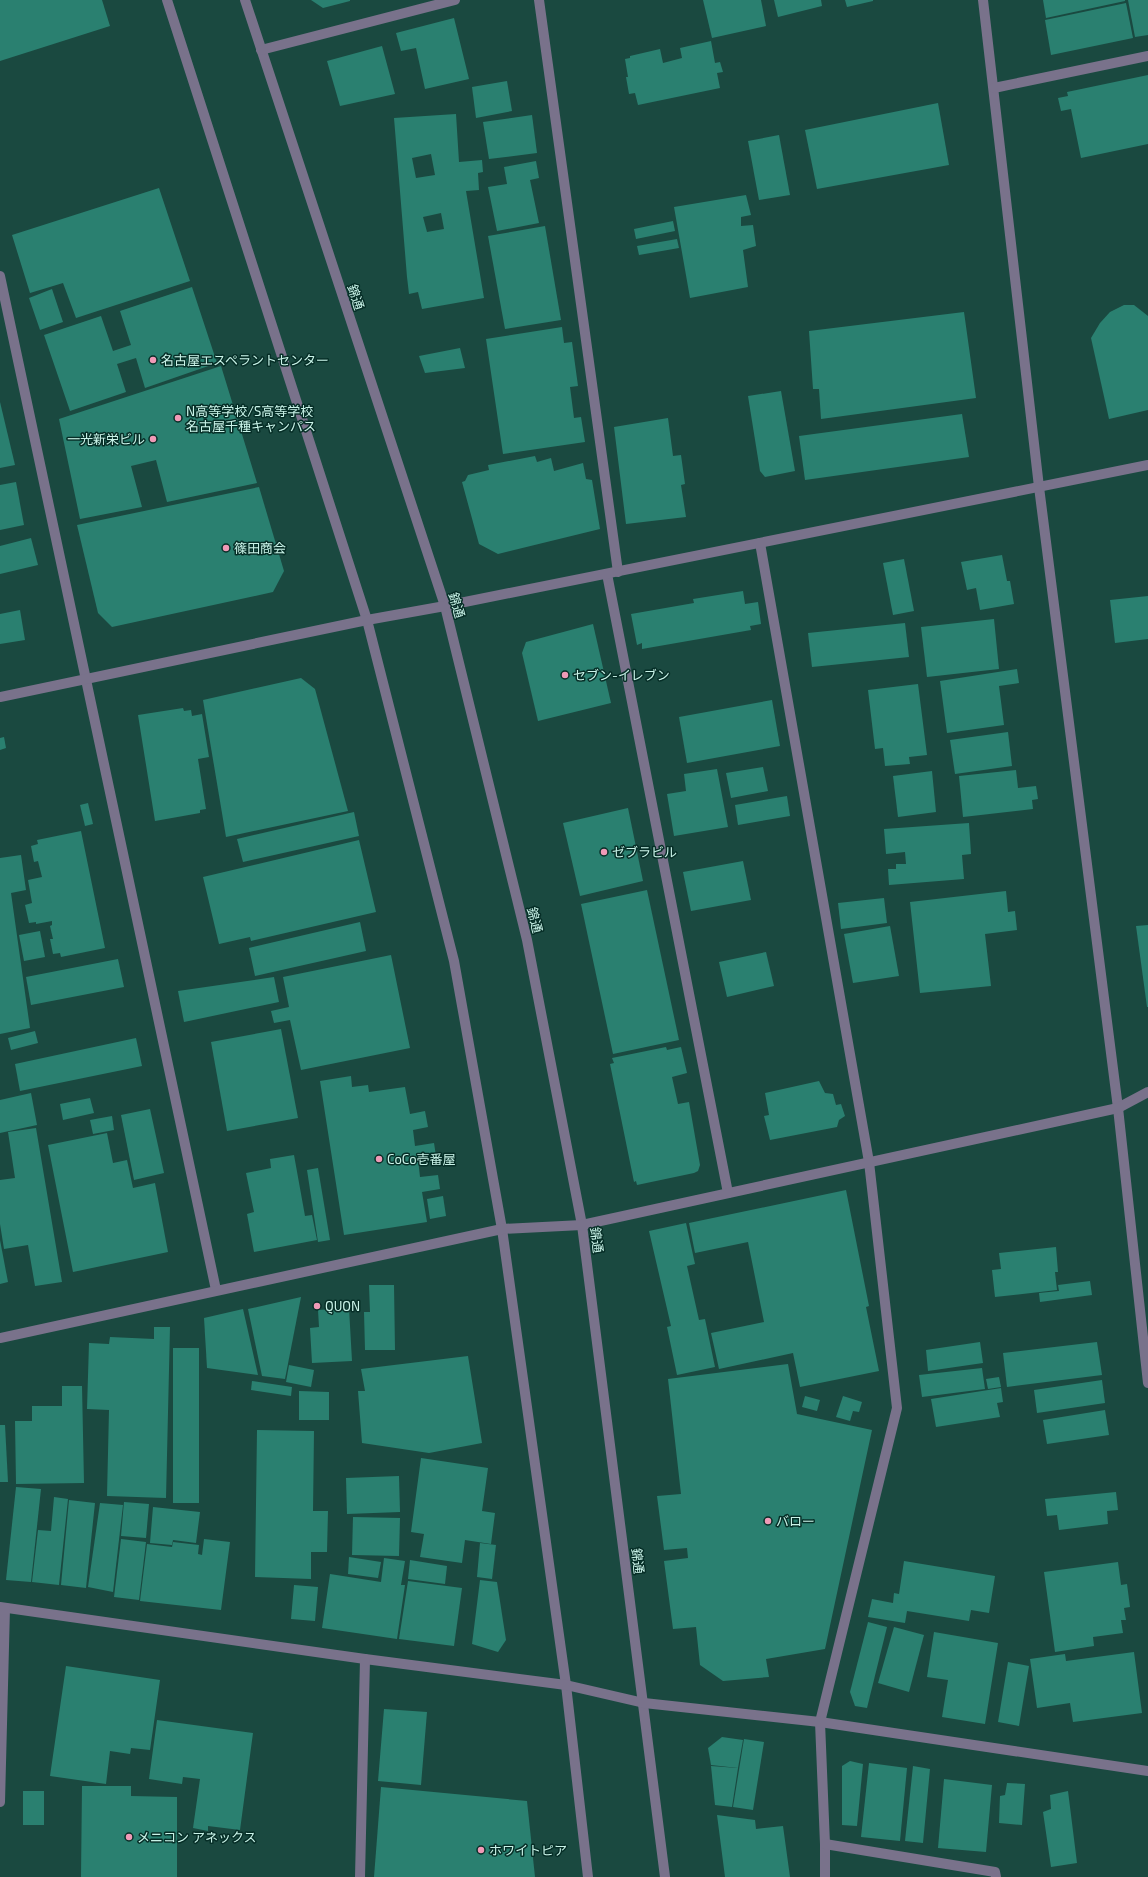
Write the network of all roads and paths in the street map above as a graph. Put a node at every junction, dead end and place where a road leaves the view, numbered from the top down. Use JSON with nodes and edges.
{"nodes":[{"id":1,"x":167,"y":0,"type":"edge"},
{"id":2,"x":245,"y":0,"type":"edge"},
{"id":3,"x":455,"y":0,"type":"edge"},
{"id":4,"x":539,"y":0,"type":"edge"},
{"id":5,"x":983,"y":0,"type":"edge"},
{"id":6,"x":261,"y":50,"type":"junction"},
{"id":7,"x":1148,"y":56,"type":"edge"},
{"id":8,"x":994,"y":88,"type":"junction"},
{"id":9,"x":0,"y":276,"type":"edge"},
{"id":10,"x":1148,"y":465,"type":"edge"},
{"id":11,"x":1039,"y":487,"type":"junction"},
{"id":12,"x":760,"y":543,"type":"junction"},
{"id":13,"x":618,"y":572,"type":"junction"},
{"id":14,"x":607,"y":574,"type":"junction"},
{"id":15,"x":445,"y":606,"type":"junction"},
{"id":16,"x":367,"y":620,"type":"junction"},
{"id":17,"x":86,"y":680,"type":"junction"},
{"id":18,"x":0,"y":697,"type":"edge"},
{"id":19,"x":1148,"y":1092,"type":"edge"},
{"id":20,"x":1118,"y":1108,"type":"junction"},
{"id":21,"x":869,"y":1162,"type":"junction"},
{"id":22,"x":728,"y":1193,"type":"junction"},
{"id":23,"x":582,"y":1225,"type":"junction"},
{"id":24,"x":502,"y":1229,"type":"junction"},
{"id":25,"x":216,"y":1290,"type":"junction"},
{"id":26,"x":0,"y":1338,"type":"edge"},
{"id":27,"x":1148,"y":1383,"type":"edge"},
{"id":28,"x":3,"y":1608,"type":"edge"},
{"id":29,"x":365,"y":1659,"type":"junction"},
{"id":30,"x":566,"y":1685,"type":"junction"},
{"id":31,"x":644,"y":1703,"type":"junction"},
{"id":32,"x":820,"y":1722,"type":"junction"},
{"id":33,"x":1148,"y":1771,"type":"edge"},
{"id":34,"x":0,"y":1802,"type":"edge"},
{"id":35,"x":825,"y":1844,"type":"junction"},
{"id":36,"x":360,"y":1877,"type":"edge"},
{"id":37,"x":588,"y":1877,"type":"edge"},
{"id":38,"x":665,"y":1877,"type":"edge"},
{"id":39,"x":825,"y":1877,"type":"edge"},
{"id":40,"x":996,"y":1877,"type":"edge"}],
"edges":[{"from":1,"to":16,"type":"street"},
{"from":2,"to":6,"type":"street","name":"錦通"},
{"from":3,"to":6,"type":"street"},
{"from":4,"to":13,"type":"street"},
{"from":5,"to":8,"type":"street"},
{"from":6,"to":15,"type":"street","name":"錦通"},
{"from":7,"to":8,"type":"street"},
{"from":8,"to":11,"type":"street"},
{"from":9,"to":17,"type":"street"},
{"from":10,"to":11,"type":"street"},
{"from":11,"to":12,"type":"street"},
{"from":11,"to":20,"type":"street"},
{"from":12,"to":13,"type":"street"},
{"from":12,"to":21,"type":"street"},
{"from":13,"to":14,"type":"street"},
{"from":14,"to":15,"type":"street"},
{"from":14,"to":22,"type":"street"},
{"from":15,"to":16,"type":"street"},
{"from":15,"to":23,"type":"street","name":"錦通"},
{"from":16,"to":17,"type":"street"},
{"from":16,"to":24,"type":"street"},
{"from":17,"to":18,"type":"street"},
{"from":17,"to":25,"type":"street"},
{"from":19,"to":20,"type":"street"},
{"from":20,"to":21,"type":"street"},
{"from":20,"to":27,"type":"street"},
{"from":21,"to":22,"type":"street"},
{"from":21,"to":32,"type":"street"},
{"from":22,"to":23,"type":"street"},
{"from":23,"to":24,"type":"street"},
{"from":23,"to":31,"type":"street","name":"錦通"},
{"from":24,"to":25,"type":"street"},
{"from":24,"to":30,"type":"street"},
{"from":25,"to":26,"type":"street"},
{"from":28,"to":29,"type":"street"},
{"from":28,"to":34,"type":"street"},
{"from":29,"to":30,"type":"street"},
{"from":29,"to":36,"type":"street"},
{"from":30,"to":31,"type":"street"},
{"from":30,"to":37,"type":"street"},
{"from":31,"to":32,"type":"street"},
{"from":31,"to":38,"type":"street","name":"錦通"},
{"from":32,"to":33,"type":"street"},
{"from":32,"to":35,"type":"street"},
{"from":35,"to":39,"type":"street"},
{"from":35,"to":40,"type":"street"}]}
